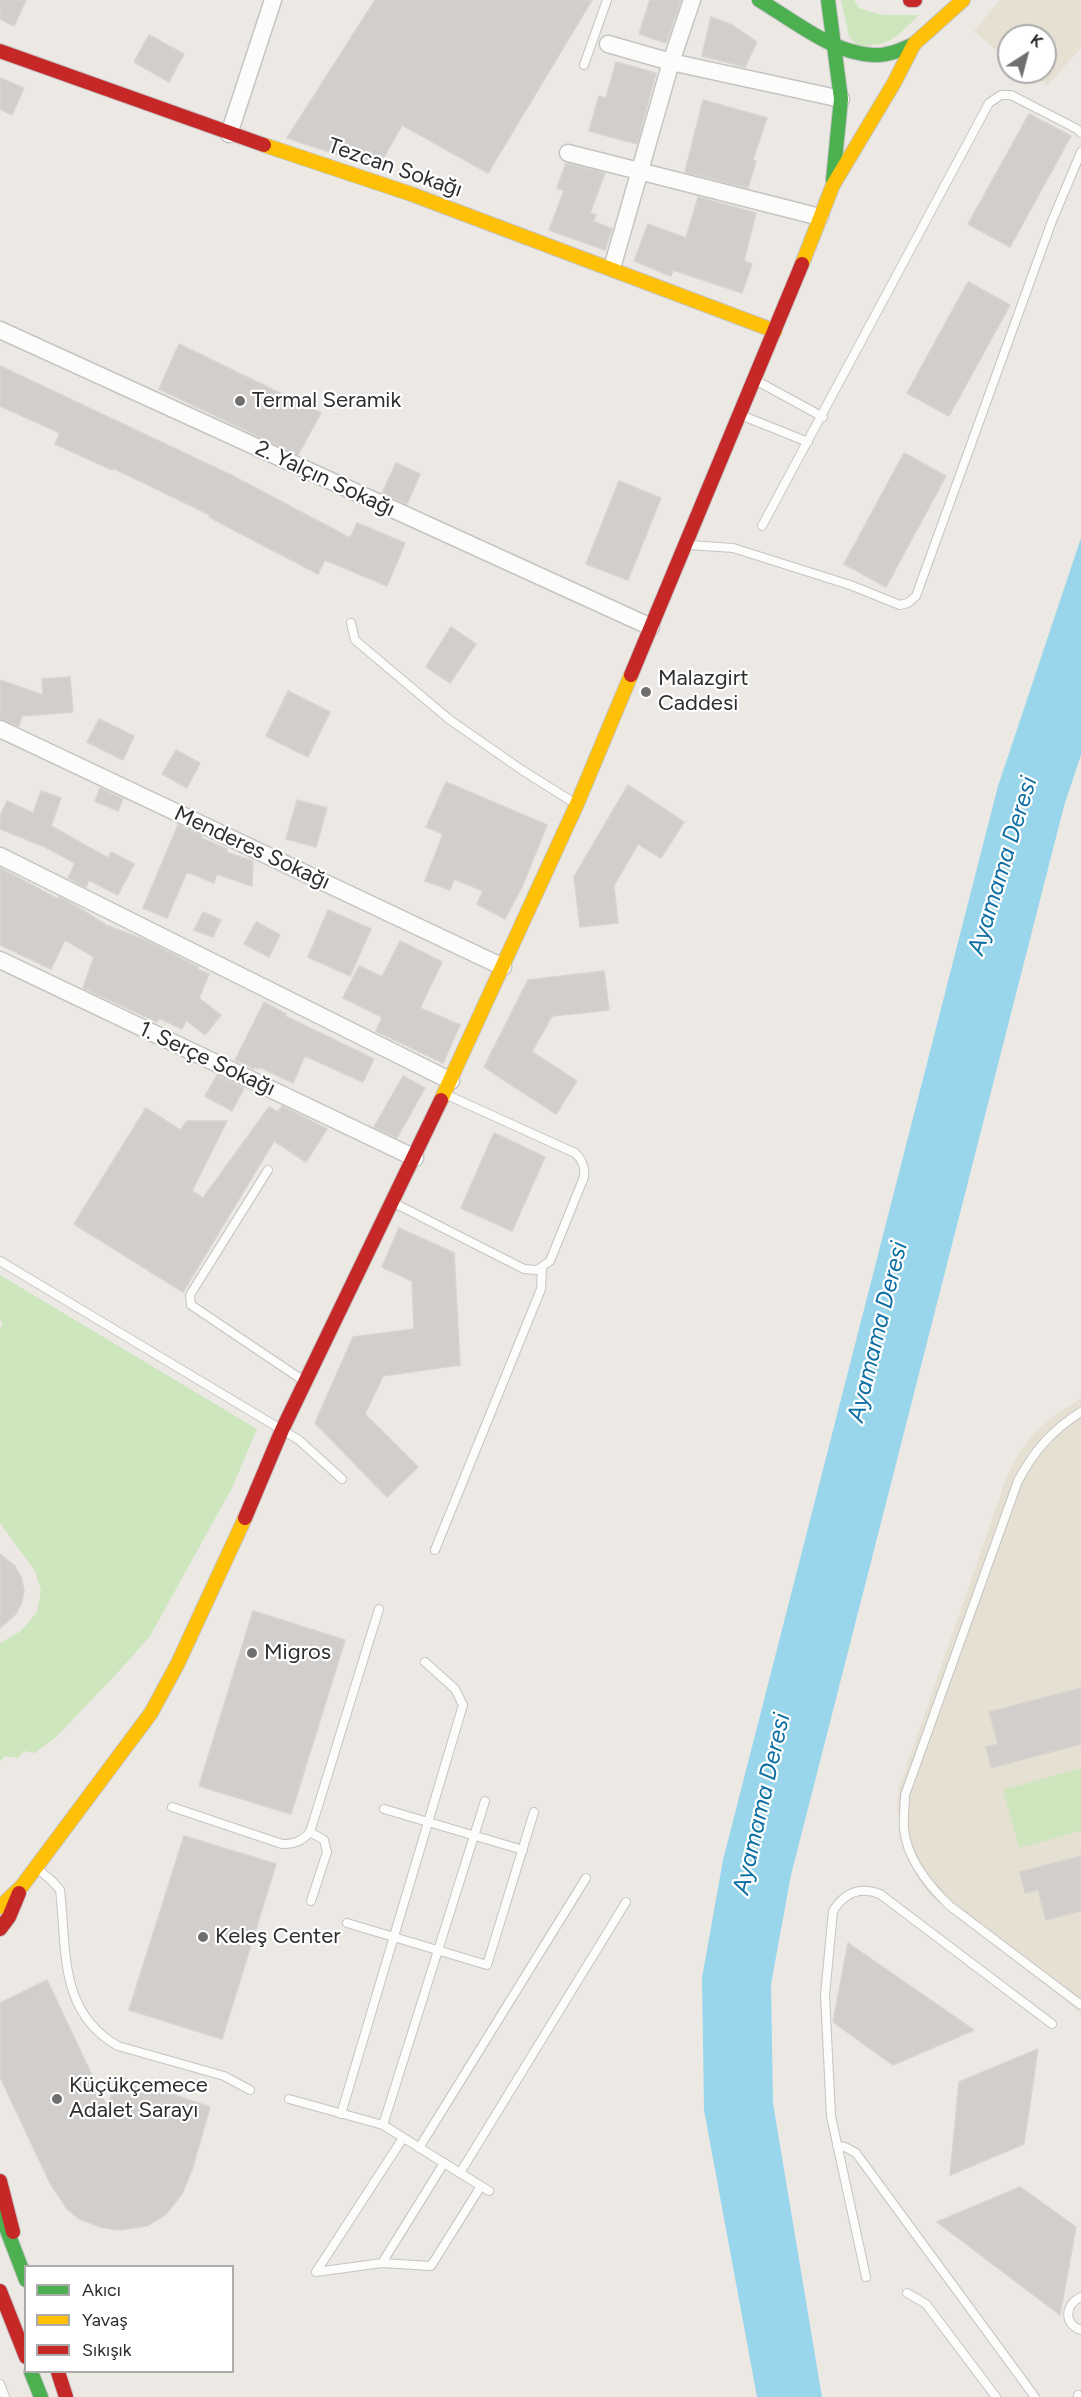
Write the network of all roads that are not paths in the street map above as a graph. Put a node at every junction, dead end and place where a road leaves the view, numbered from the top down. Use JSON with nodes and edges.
{"nodes":[{"id":1,"x":273,"y":0,"type":"edge"},
{"id":2,"x":607,"y":0,"type":"edge"},
{"id":3,"x":692,"y":0,"type":"edge"},
{"id":4,"x":759,"y":0,"type":"edge"},
{"id":5,"x":828,"y":0,"type":"edge"},
{"id":6,"x":910,"y":0,"type":"edge"},
{"id":7,"x":915,"y":0,"type":"edge"},
{"id":8,"x":963,"y":0,"type":"edge"},
{"id":9,"x":608,"y":44,"type":"dead end"},
{"id":10,"x":833,"y":44,"type":"junction"},
{"id":11,"x":914,"y":44,"type":"junction"},
{"id":12,"x":0,"y":51,"type":"edge"},
{"id":13,"x":671,"y":62,"type":"junction"},
{"id":14,"x":584,"y":65,"type":"dead end"},
{"id":15,"x":841,"y":99,"type":"junction"},
{"id":16,"x":1081,"y":133,"type":"edge"},
{"id":17,"x":229,"y":134,"type":"junction"},
{"id":18,"x":1081,"y":152,"type":"edge"},
{"id":19,"x":568,"y":153,"type":"dead end"},
{"id":20,"x":639,"y":172,"type":"junction"},
{"id":21,"x":833,"y":185,"type":"junction"},
{"id":22,"x":820,"y":217,"type":"junction"},
{"id":23,"x":612,"y":268,"type":"junction"},
{"id":24,"x":0,"y":330,"type":"edge"},
{"id":25,"x":775,"y":331,"type":"junction"},
{"id":26,"x":754,"y":379,"type":"junction"},
{"id":27,"x":740,"y":414,"type":"junction"},
{"id":28,"x":823,"y":417,"type":"junction"},
{"id":29,"x":808,"y":442,"type":"junction"},
{"id":30,"x":762,"y":526,"type":"dead end"},
{"id":31,"x":685,"y":545,"type":"junction"},
{"id":32,"x":351,"y":623,"type":"dead end"},
{"id":33,"x":651,"y":627,"type":"junction"},
{"id":34,"x":0,"y":729,"type":"edge"},
{"id":35,"x":576,"y":804,"type":"junction"},
{"id":36,"x":0,"y":856,"type":"edge"},
{"id":37,"x":0,"y":960,"type":"edge"},
{"id":38,"x":503,"y":967,"type":"junction"},
{"id":39,"x":447,"y":1087,"type":"junction"},
{"id":40,"x":415,"y":1158,"type":"junction"},
{"id":41,"x":268,"y":1170,"type":"dead end"},
{"id":42,"x":393,"y":1202,"type":"junction"},
{"id":43,"x":0,"y":1261,"type":"edge"},
{"id":44,"x":542,"y":1268,"type":"junction"},
{"id":45,"x":305,"y":1382,"type":"junction"},
{"id":46,"x":1081,"y":1412,"type":"edge"},
{"id":47,"x":282,"y":1430,"type":"junction"},
{"id":48,"x":342,"y":1479,"type":"dead end"},
{"id":49,"x":435,"y":1550,"type":"dead end"},
{"id":50,"x":379,"y":1609,"type":"dead end"},
{"id":51,"x":425,"y":1662,"type":"dead end"},
{"id":52,"x":485,"y":1801,"type":"dead end"},
{"id":53,"x":172,"y":1807,"type":"dead end"},
{"id":54,"x":384,"y":1809,"type":"dead end"},
{"id":55,"x":534,"y":1812,"type":"dead end"},
{"id":56,"x":428,"y":1822,"type":"junction"},
{"id":57,"x":310,"y":1832,"type":"junction"},
{"id":58,"x":474,"y":1836,"type":"junction"},
{"id":59,"x":523,"y":1850,"type":"junction"},
{"id":60,"x":35,"y":1867,"type":"junction"},
{"id":61,"x":586,"y":1878,"type":"dead end"},
{"id":62,"x":22,"y":1886,"type":"junction"},
{"id":63,"x":312,"y":1901,"type":"dead end"},
{"id":64,"x":626,"y":1902,"type":"dead end"},
{"id":65,"x":0,"y":1907,"type":"edge"},
{"id":66,"x":346,"y":1923,"type":"dead end"},
{"id":67,"x":0,"y":1929,"type":"edge"},
{"id":68,"x":394,"y":1937,"type":"junction"},
{"id":69,"x":438,"y":1950,"type":"junction"},
{"id":70,"x":1081,"y":2005,"type":"edge"},
{"id":71,"x":1052,"y":2024,"type":"dead end"},
{"id":72,"x":250,"y":2090,"type":"dead end"},
{"id":73,"x":289,"y":2099,"type":"dead end"},
{"id":74,"x":341,"y":2114,"type":"junction"},
{"id":75,"x":383,"y":2125,"type":"junction"},
{"id":76,"x":403,"y":2138,"type":"junction"},
{"id":77,"x":837,"y":2146,"type":"junction"},
{"id":78,"x":419,"y":2148,"type":"junction"},
{"id":79,"x":444,"y":2163,"type":"junction"},
{"id":80,"x":460,"y":2173,"type":"junction"},
{"id":81,"x":0,"y":2181,"type":"edge"},
{"id":82,"x":0,"y":2212,"type":"edge"},
{"id":83,"x":382,"y":2263,"type":"junction"},
{"id":84,"x":24,"y":2276,"type":"edge"},
{"id":85,"x":866,"y":2277,"type":"dead end"},
{"id":86,"x":0,"y":2290,"type":"edge"},
{"id":87,"x":907,"y":2293,"type":"dead end"},
{"id":88,"x":1081,"y":2297,"type":"edge"},
{"id":89,"x":1081,"y":2331,"type":"edge"},
{"id":90,"x":24,"y":2352,"type":"edge"},
{"id":91,"x":31,"y":2373,"type":"edge"},
{"id":92,"x":58,"y":2373,"type":"edge"},
{"id":93,"x":0,"y":2384,"type":"edge"},
{"id":94,"x":5,"y":2397,"type":"edge"},
{"id":95,"x":41,"y":2397,"type":"edge"},
{"id":96,"x":66,"y":2397,"type":"edge"},
{"id":97,"x":996,"y":2397,"type":"edge"},
{"id":98,"x":1035,"y":2397,"type":"edge"}],
"edges":[{"from":1,"to":17,"type":"street"},
{"from":2,"to":14,"type":"lane"},
{"from":3,"to":13,"type":"street"},
{"from":4,"to":10,"type":"main road"},
{"from":5,"to":10,"type":"main road"},
{"from":6,"to":7,"type":"main road"},
{"from":8,"to":11,"type":"main road"},
{"from":9,"to":13,"type":"street"},
{"from":10,"to":11,"type":"main road"},
{"from":10,"to":15,"type":"main road"},
{"from":11,"to":21,"type":"main road"},
{"from":12,"to":17,"type":"main road","name":"Tezcan Sokağı"},
{"from":13,"to":15,"type":"street"},
{"from":13,"to":20,"type":"street"},
{"from":15,"to":21,"type":"main road"},
{"from":16,"to":28,"type":"lane"},
{"from":17,"to":23,"type":"main road","name":"Tezcan Sokağı"},
{"from":18,"to":31,"type":"lane"},
{"from":19,"to":20,"type":"street"},
{"from":20,"to":22,"type":"street"},
{"from":20,"to":23,"type":"street"},
{"from":21,"to":22,"type":"main road"},
{"from":22,"to":25,"type":"main road"},
{"from":23,"to":25,"type":"main road","name":"Tezcan Sokağı"},
{"from":24,"to":33,"type":"street","name":"2. Yalçın Sokağı"},
{"from":25,"to":26,"type":"main road"},
{"from":26,"to":27,"type":"main road"},
{"from":26,"to":28,"type":"lane"},
{"from":27,"to":29,"type":"lane"},
{"from":27,"to":31,"type":"main road"},
{"from":28,"to":29,"type":"lane"},
{"from":29,"to":30,"type":"lane"},
{"from":31,"to":33,"type":"main road"},
{"from":32,"to":35,"type":"lane"},
{"from":33,"to":35,"type":"main road"},
{"from":34,"to":38,"type":"street","name":"Menderes Sokağı"},
{"from":35,"to":38,"type":"main road"},
{"from":36,"to":39,"type":"street"},
{"from":37,"to":40,"type":"street","name":"1. Serçe Sokağı"},
{"from":38,"to":39,"type":"main road"},
{"from":39,"to":40,"type":"main road"},
{"from":39,"to":44,"type":"lane"},
{"from":40,"to":42,"type":"main road"},
{"from":41,"to":45,"type":"lane"},
{"from":42,"to":44,"type":"lane"},
{"from":42,"to":45,"type":"main road"},
{"from":43,"to":47,"type":"lane"},
{"from":44,"to":49,"type":"lane"},
{"from":45,"to":47,"type":"main road"},
{"from":46,"to":70,"type":"lane"},
{"from":47,"to":48,"type":"lane"},
{"from":47,"to":60,"type":"main road"},
{"from":50,"to":57,"type":"lane"},
{"from":51,"to":56,"type":"lane"},
{"from":52,"to":58,"type":"lane"},
{"from":53,"to":57,"type":"lane"},
{"from":54,"to":56,"type":"lane"},
{"from":55,"to":59,"type":"lane"},
{"from":56,"to":58,"type":"lane"},
{"from":56,"to":68,"type":"lane"},
{"from":57,"to":63,"type":"lane"},
{"from":58,"to":59,"type":"lane"},
{"from":58,"to":69,"type":"lane"},
{"from":59,"to":69,"type":"lane"},
{"from":60,"to":62,"type":"main road"},
{"from":60,"to":72,"type":"lane"},
{"from":61,"to":78,"type":"lane"},
{"from":62,"to":65,"type":"main road"},
{"from":62,"to":67,"type":"main road"},
{"from":64,"to":80,"type":"lane"},
{"from":66,"to":68,"type":"lane"},
{"from":68,"to":69,"type":"lane"},
{"from":68,"to":74,"type":"lane"},
{"from":69,"to":75,"type":"lane"},
{"from":71,"to":77,"type":"lane"},
{"from":73,"to":74,"type":"lane"},
{"from":74,"to":75,"type":"lane"},
{"from":75,"to":76,"type":"lane"},
{"from":76,"to":78,"type":"lane"},
{"from":76,"to":83,"type":"lane"},
{"from":77,"to":85,"type":"lane"},
{"from":77,"to":98,"type":"lane"},
{"from":78,"to":79,"type":"lane"},
{"from":79,"to":80,"type":"lane"},
{"from":79,"to":83,"type":"lane"},
{"from":80,"to":83,"type":"lane"},
{"from":81,"to":84,"type":"main road"},
{"from":82,"to":84,"type":"main road"},
{"from":86,"to":90,"type":"main road"},
{"from":87,"to":97,"type":"lane"},
{"from":88,"to":89,"type":"lane"},
{"from":91,"to":95,"type":"main road"},
{"from":92,"to":96,"type":"main road"},
{"from":93,"to":94,"type":"lane"}]}
